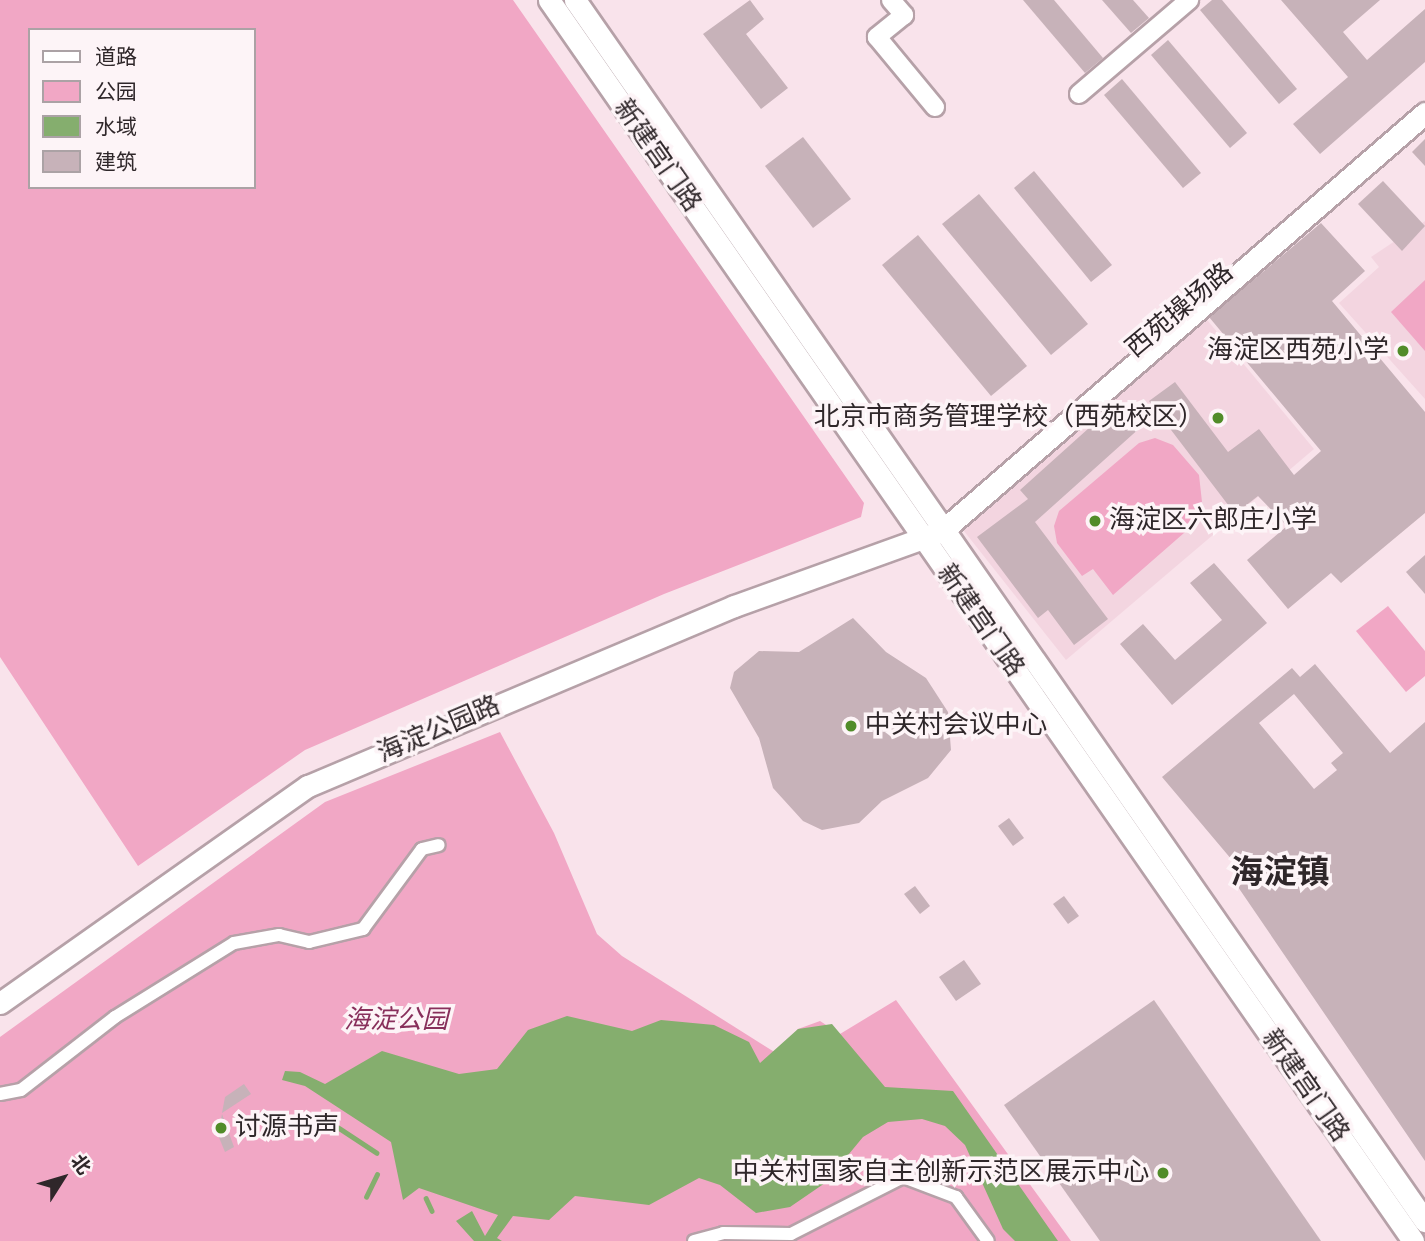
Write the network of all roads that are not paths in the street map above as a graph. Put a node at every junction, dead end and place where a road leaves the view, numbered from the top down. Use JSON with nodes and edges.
{"nodes":[{"id":1,"x":549,"y":0,"type":"edge"},
{"id":2,"x":575,"y":0,"type":"edge"},
{"id":3,"x":891,"y":0,"type":"edge"},
{"id":4,"x":1189,"y":0,"type":"edge"},
{"id":5,"x":1079,"y":94,"type":"dead end"},
{"id":6,"x":1425,"y":101,"type":"edge"},
{"id":7,"x":935,"y":107,"type":"dead end"},
{"id":8,"x":1425,"y":113,"type":"edge"},
{"id":9,"x":938,"y":526,"type":"junction"},
{"id":10,"x":922,"y":538,"type":"junction"},
{"id":11,"x":439,"y":845,"type":"dead end"},
{"id":12,"x":0,"y":1003,"type":"edge"},
{"id":13,"x":0,"y":1094,"type":"edge"},
{"id":14,"x":1425,"y":1221,"type":"edge"},
{"id":15,"x":694,"y":1241,"type":"edge"},
{"id":16,"x":988,"y":1241,"type":"edge"},
{"id":17,"x":1413,"y":1241,"type":"edge"}],
"edges":[{"from":1,"to":10,"type":"street","name":"新建宫门路"},
{"from":2,"to":9,"type":"street","name":"新建宫门路"},
{"from":3,"to":7,"type":"street"},
{"from":4,"to":5,"type":"street"},
{"from":6,"to":9,"type":"street","name":"西苑操场路"},
{"from":8,"to":9,"type":"street","name":"西苑操场路"},
{"from":9,"to":10,"type":"street","name":"海淀公园路"},
{"from":9,"to":14,"type":"street","name":"新建宫门路"},
{"from":10,"to":12,"type":"street","name":"海淀公园路"},
{"from":10,"to":17,"type":"street","name":"新建宫门路"},
{"from":11,"to":13,"type":"street"},
{"from":15,"to":16,"type":"street"}]}
